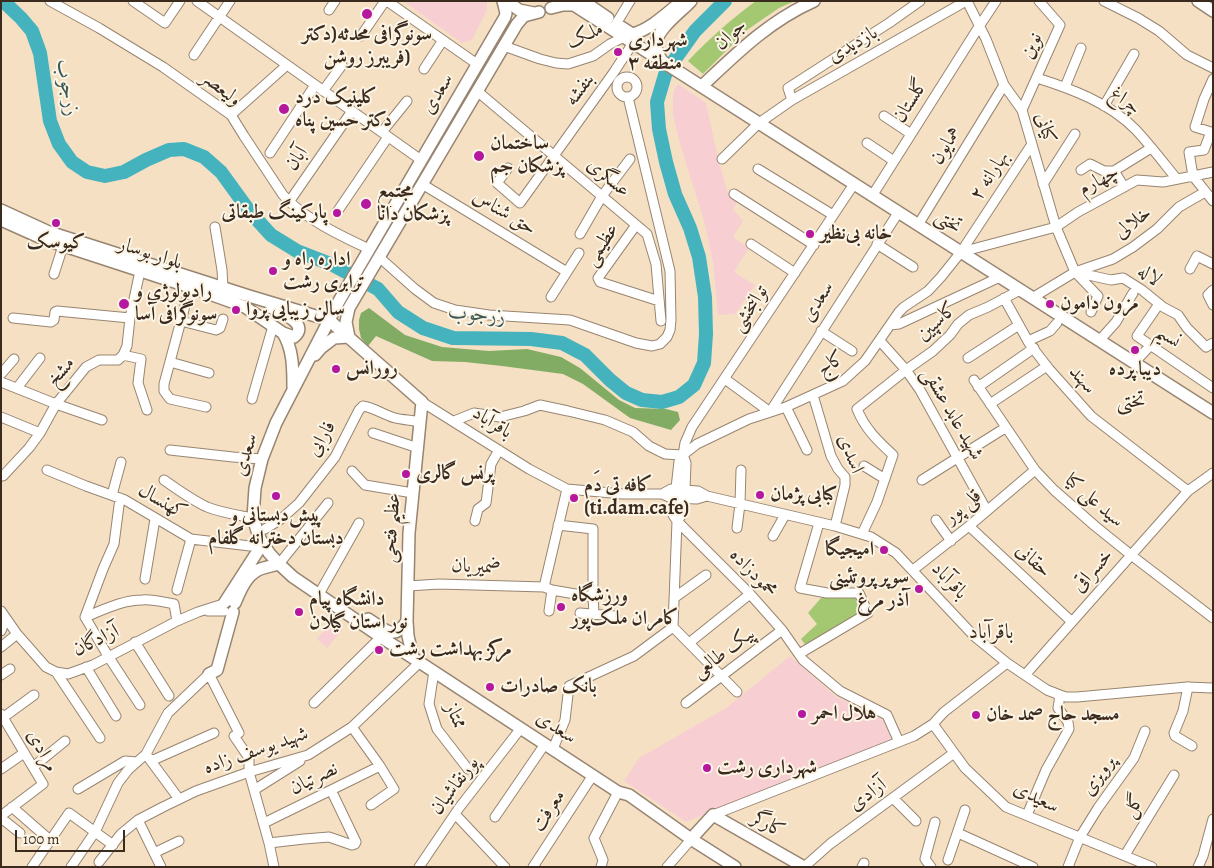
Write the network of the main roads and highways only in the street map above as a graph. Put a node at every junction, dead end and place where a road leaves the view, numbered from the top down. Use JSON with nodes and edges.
{"nodes":[{"id":1,"x":505,"y":1,"type":"edge"},
{"id":2,"x":583,"y":1,"type":"edge"},
{"id":3,"x":682,"y":1,"type":"edge"},
{"id":4,"x":691,"y":1,"type":"edge"},
{"id":5,"x":814,"y":1,"type":"edge"},
{"id":6,"x":1198,"y":1,"type":"edge"},
{"id":7,"x":556,"y":5,"type":"edge"},
{"id":8,"x":1213,"y":11,"type":"edge"},
{"id":9,"x":539,"y":12,"type":"junction"},
{"id":10,"x":630,"y":38,"type":"junction"},
{"id":11,"x":662,"y":62,"type":"junction"},
{"id":12,"x":702,"y":86,"type":"junction"},
{"id":13,"x":1,"y":210,"type":"edge"},
{"id":14,"x":1,"y":220,"type":"edge"},
{"id":15,"x":249,"y":296,"type":"junction"},
{"id":16,"x":339,"y":301,"type":"junction"},
{"id":17,"x":350,"y":308,"type":"junction"},
{"id":18,"x":329,"y":320,"type":"junction"},
{"id":19,"x":278,"y":330,"type":"junction"},
{"id":20,"x":349,"y":337,"type":"junction"},
{"id":21,"x":307,"y":364,"type":"junction"},
{"id":22,"x":293,"y":390,"type":"junction"},
{"id":23,"x":422,"y":402,"type":"joint"},
{"id":24,"x":1213,"y":413,"type":"edge"},
{"id":25,"x":263,"y":543,"type":"junction"},
{"id":26,"x":278,"y":564,"type":"junction"},
{"id":27,"x":248,"y":573,"type":"junction"},
{"id":28,"x":319,"y":594,"type":"junction"},
{"id":29,"x":407,"y":621,"type":"junction"},
{"id":30,"x":416,"y":659,"type":"junction"},
{"id":31,"x":209,"y":674,"type":"road end"},
{"id":32,"x":690,"y":841,"type":"junction"},
{"id":33,"x":724,"y":867,"type":"edge"},
{"id":34,"x":735,"y":867,"type":"edge"},
{"id":35,"x":804,"y":867,"type":"edge"}],
"edges":[{"from":1,"to":9,"type":"main road"},
{"from":1,"to":16,"type":"main road","name":"سعدی"},
{"from":2,"to":10,"type":"main road","name":"تختی"},
{"from":3,"to":10,"type":"main road"},
{"from":4,"to":11,"type":"main road"},
{"from":5,"to":12,"type":"main road","name":"جوان"},
{"from":6,"to":8,"type":"main road"},
{"from":7,"to":9,"type":"main road","name":"تختی"},
{"from":7,"to":10,"type":"main road","name":"تختی"},
{"from":9,"to":17,"type":"main road","name":"سعدی"},
{"from":10,"to":11,"type":"main road","name":"تختی"},
{"from":11,"to":12,"type":"main road","name":"تختی"},
{"from":12,"to":24,"type":"main road","name":"تختی"},
{"from":13,"to":15,"type":"main road","name":"بلوار بوسار"},
{"from":14,"to":19,"type":"main road","name":"بلوار بوسار"},
{"from":15,"to":18,"type":"main road","name":"بلوار بوسار"},
{"from":15,"to":19,"type":"main road"},
{"from":16,"to":17,"type":"main road"},
{"from":16,"to":18,"type":"main road","name":"سعدی"},
{"from":17,"to":20,"type":"main road","name":"سعدی"},
{"from":18,"to":20,"type":"main road","name":"باقرآباد"},
{"from":18,"to":21,"type":"main road","name":"سعدی"},
{"from":19,"to":22,"type":"main road"},
{"from":20,"to":21,"type":"main road"},
{"from":20,"to":23,"type":"main road","name":"باقرآباد"},
{"from":21,"to":22,"type":"main road","name":"سعدی"},
{"from":22,"to":25,"type":"main road","name":"سعدی"},
{"from":23,"to":29,"type":"main road","name":"عظیم فتحی"},
{"from":25,"to":26,"type":"main road","name":"سعدی"},
{"from":25,"to":27,"type":"main road"},
{"from":26,"to":27,"type":"main road"},
{"from":26,"to":28,"type":"main road","name":"سعدی"},
{"from":27,"to":31,"type":"main road"},
{"from":28,"to":29,"type":"main road"},
{"from":28,"to":30,"type":"main road","name":"سعدی"},
{"from":29,"to":30,"type":"main road","name":"عظیم فتحی"},
{"from":30,"to":32,"type":"main road","name":"سعدی"},
{"from":32,"to":33,"type":"main road","name":"سعدی"},
{"from":32,"to":34,"type":"main road","name":"سعدی"},
{"from":32,"to":35,"type":"main road","name":"کارگر"}]}
